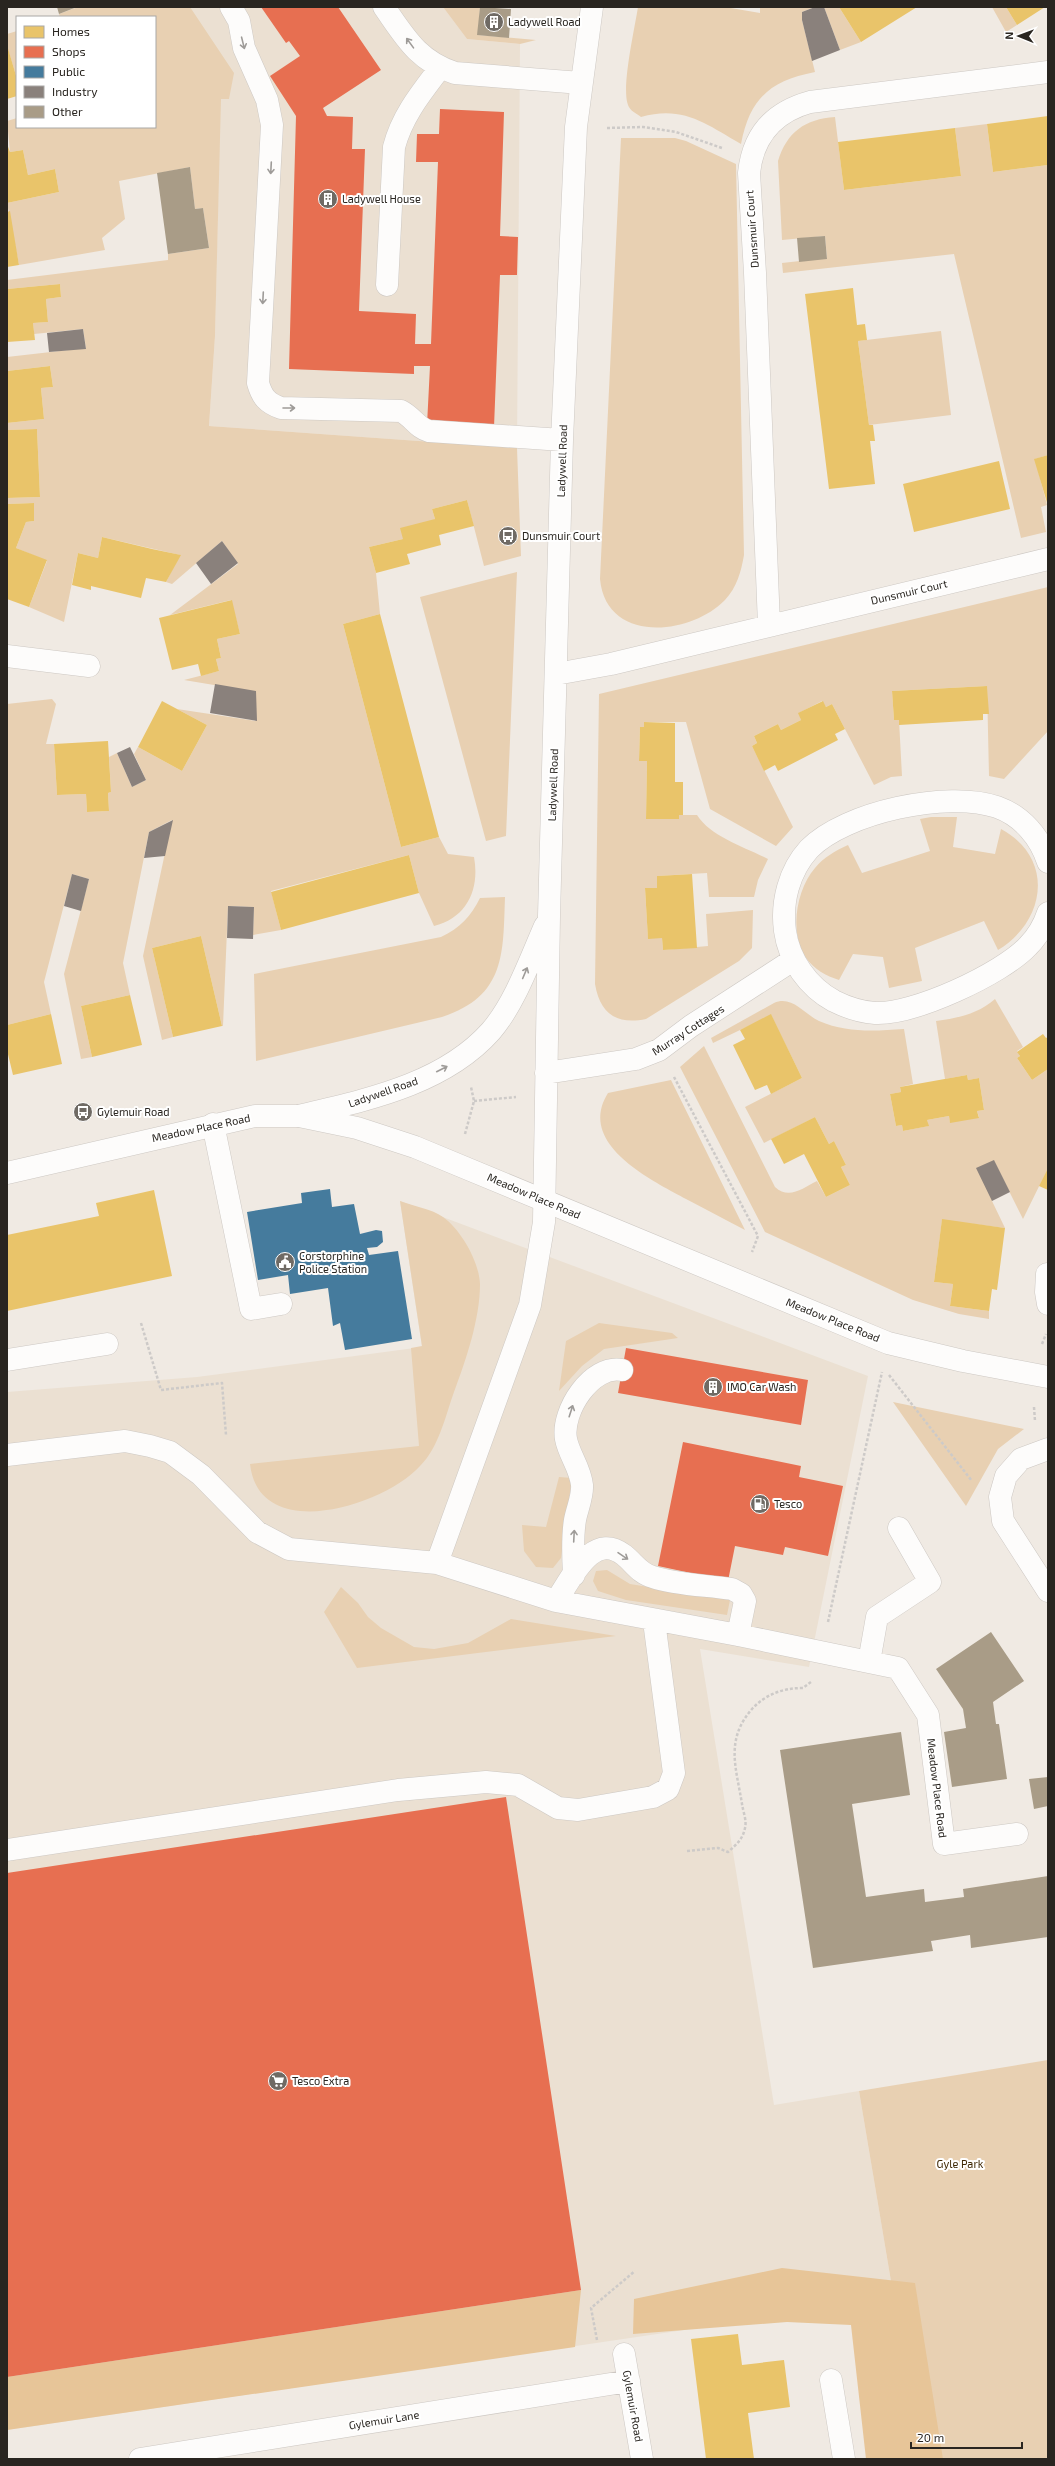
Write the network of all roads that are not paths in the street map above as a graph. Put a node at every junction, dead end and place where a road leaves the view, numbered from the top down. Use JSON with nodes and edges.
{"nodes":[{"id":1,"x":231,"y":7,"type":"edge"},
{"id":2,"x":384,"y":7,"type":"edge"},
{"id":3,"x":592,"y":7,"type":"edge"},
{"id":4,"x":440,"y":68,"type":"junction"},
{"id":5,"x":1048,"y":72,"type":"edge"},
{"id":6,"x":581,"y":84,"type":"junction"},
{"id":7,"x":387,"y":284,"type":"dead end"},
{"id":8,"x":562,"y":440,"type":"junction"},
{"id":9,"x":1048,"y":559,"type":"edge"},
{"id":10,"x":769,"y":625,"type":"junction"},
{"id":11,"x":7,"y":656,"type":"edge"},
{"id":12,"x":89,"y":666,"type":"dead end"},
{"id":13,"x":556,"y":674,"type":"junction"},
{"id":14,"x":1048,"y":862,"type":"edge"},
{"id":15,"x":1048,"y":913,"type":"edge"},
{"id":16,"x":549,"y":916,"type":"junction"},
{"id":17,"x":793,"y":960,"type":"junction"},
{"id":18,"x":546,"y":1073,"type":"junction"},
{"id":19,"x":299,"y":1116,"type":"junction"},
{"id":20,"x":213,"y":1124,"type":"junction"},
{"id":21,"x":7,"y":1173,"type":"edge"},
{"id":22,"x":545,"y":1200,"type":"junction"},
{"id":23,"x":1047,"y":1274,"type":"edge"},
{"id":24,"x":282,"y":1304,"type":"dead end"},
{"id":25,"x":1048,"y":1304,"type":"edge"},
{"id":26,"x":107,"y":1344,"type":"dead end"},
{"id":27,"x":7,"y":1360,"type":"edge"},
{"id":28,"x":622,"y":1370,"type":"dead end"},
{"id":29,"x":1048,"y":1377,"type":"edge"},
{"id":30,"x":1048,"y":1449,"type":"edge"},
{"id":31,"x":7,"y":1455,"type":"edge"},
{"id":32,"x":899,"y":1528,"type":"dead end"},
{"id":33,"x":437,"y":1563,"type":"junction"},
{"id":34,"x":574,"y":1575,"type":"junction"},
{"id":35,"x":1048,"y":1591,"type":"edge"},
{"id":36,"x":556,"y":1601,"type":"junction"},
{"id":37,"x":654,"y":1621,"type":"junction"},
{"id":38,"x":738,"y":1635,"type":"junction"},
{"id":39,"x":869,"y":1662,"type":"junction"},
{"id":40,"x":1017,"y":1834,"type":"dead end"},
{"id":41,"x":7,"y":1850,"type":"edge"},
{"id":42,"x":624,"y":2354,"type":"dead end"},
{"id":43,"x":831,"y":2380,"type":"dead end"},
{"id":44,"x":629,"y":2381,"type":"junction"},
{"id":45,"x":140,"y":2459,"type":"edge"},
{"id":46,"x":642,"y":2459,"type":"edge"},
{"id":47,"x":844,"y":2459,"type":"edge"}],
"edges":[{"from":1,"to":8,"type":"street","one_way":true},
{"from":4,"to":2,"type":"street","one_way":true},
{"from":3,"to":6,"type":"street","name":"Ladywell Road"},
{"from":4,"to":6,"type":"street"},
{"from":4,"to":7,"type":"street"},
{"from":5,"to":10,"type":"street","name":"Dunsmuir Court"},
{"from":6,"to":8,"type":"street","name":"Ladywell Road"},
{"from":8,"to":13,"type":"street","name":"Ladywell Road"},
{"from":9,"to":10,"type":"street","name":"Dunsmuir Court"},
{"from":10,"to":13,"type":"street","name":"Dunsmuir Court"},
{"from":11,"to":12,"type":"street"},
{"from":13,"to":16,"type":"street","name":"Ladywell Road"},
{"from":14,"to":17,"type":"street"},
{"from":15,"to":17,"type":"street"},
{"from":16,"to":18,"type":"street","name":"Ladywell Road"},
{"from":19,"to":16,"type":"street","name":"Ladywell Road","one_way":true},
{"from":17,"to":18,"type":"street","name":"Murray Cottages"},
{"from":18,"to":22,"type":"street","name":"Ladywell Road"},
{"from":19,"to":20,"type":"street","name":"Meadow Place Road"},
{"from":19,"to":22,"type":"street","name":"Meadow Place Road"},
{"from":20,"to":21,"type":"street","name":"Meadow Place Road"},
{"from":20,"to":24,"type":"street"},
{"from":22,"to":29,"type":"street","name":"Meadow Place Road"},
{"from":22,"to":33,"type":"street","name":"Ladywell Road"},
{"from":23,"to":25,"type":"street"},
{"from":26,"to":27,"type":"street"},
{"from":34,"to":28,"type":"street","one_way":true},
{"from":30,"to":35,"type":"street"},
{"from":31,"to":33,"type":"street"},
{"from":32,"to":39,"type":"street"},
{"from":33,"to":36,"type":"street"},
{"from":34,"to":36,"type":"street"},
{"from":34,"to":38,"type":"street","one_way":true},
{"from":36,"to":37,"type":"street"},
{"from":37,"to":38,"type":"street"},
{"from":37,"to":41,"type":"street"},
{"from":38,"to":39,"type":"street"},
{"from":39,"to":40,"type":"street","name":"Meadow Place Road"},
{"from":42,"to":44,"type":"street","name":"Gylemuir Road"},
{"from":43,"to":47,"type":"street"},
{"from":44,"to":45,"type":"street","name":"Gylemuir Lane"},
{"from":44,"to":46,"type":"street","name":"Gylemuir Road"}]}
